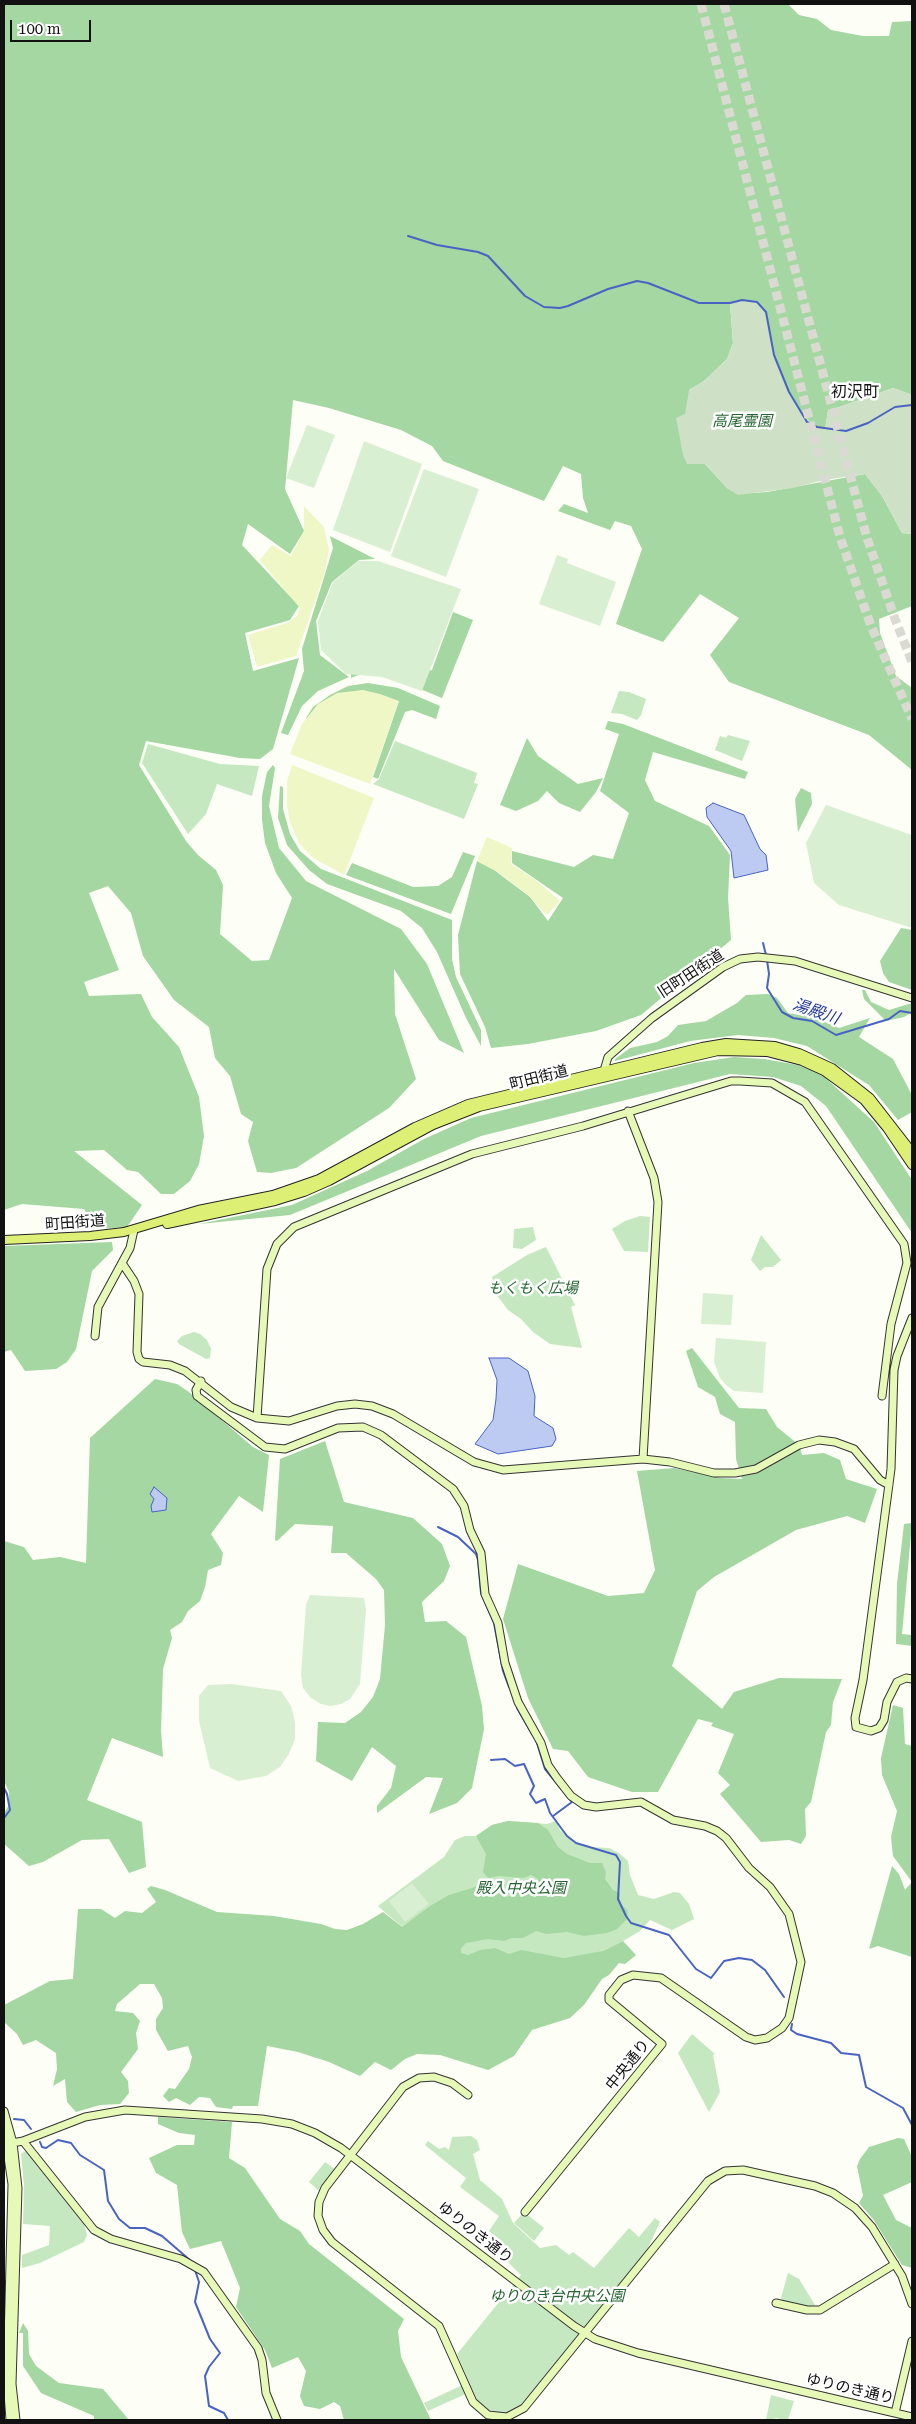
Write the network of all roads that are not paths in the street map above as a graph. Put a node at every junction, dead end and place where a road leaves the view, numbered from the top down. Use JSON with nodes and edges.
{"nodes":[{"id":1,"x":912,"y":998,"type":"edge"},
{"id":2,"x":603,"y":1074,"type":"junction"},
{"id":3,"x":628,"y":1112,"type":"junction"},
{"id":4,"x":912,"y":1152,"type":"edge"},
{"id":5,"x":912,"y":1165,"type":"edge"},
{"id":6,"x":134,"y":1230,"type":"junction"},
{"id":7,"x":4,"y":1240,"type":"edge"},
{"id":8,"x":122,"y":1263,"type":"junction"},
{"id":9,"x":912,"y":1318,"type":"edge"},
{"id":10,"x":912,"y":1328,"type":"edge"},
{"id":11,"x":94,"y":1336,"type":"dead end"},
{"id":12,"x":903,"y":1339,"type":"junction"},
{"id":13,"x":201,"y":1382,"type":"junction"},
{"id":14,"x":882,"y":1396,"type":"dead end"},
{"id":15,"x":257,"y":1418,"type":"junction"},
{"id":16,"x":643,"y":1459,"type":"junction"},
{"id":17,"x":888,"y":1485,"type":"junction"},
{"id":18,"x":912,"y":1679,"type":"edge"},
{"id":19,"x":468,"y":2095,"type":"dead end"},
{"id":20,"x":4,"y":2111,"type":"edge"},
{"id":21,"x":4,"y":2131,"type":"edge"},
{"id":22,"x":23,"y":2141,"type":"junction"},
{"id":23,"x":10,"y":2144,"type":"junction"},
{"id":24,"x":350,"y":2155,"type":"junction"},
{"id":25,"x":525,"y":2212,"type":"dead end"},
{"id":26,"x":11,"y":2235,"type":"edge"},
{"id":27,"x":895,"y":2264,"type":"junction"},
{"id":28,"x":776,"y":2303,"type":"dead end"},
{"id":29,"x":912,"y":2304,"type":"edge"},
{"id":30,"x":585,"y":2333,"type":"junction"},
{"id":31,"x":912,"y":2341,"type":"edge"},
{"id":32,"x":895,"y":2413,"type":"junction"},
{"id":33,"x":912,"y":2417,"type":"edge"},
{"id":34,"x":10,"y":2420,"type":"edge"},
{"id":35,"x":16,"y":2420,"type":"edge"},
{"id":36,"x":277,"y":2420,"type":"edge"}],
"edges":[{"from":1,"to":2,"type":"street","name":"旧町田街道"},
{"from":2,"to":4,"type":"main road","name":"町田街道"},
{"from":2,"to":5,"type":"main road","name":"町田街道"},
{"from":2,"to":6,"type":"main road","name":"町田街道"},
{"from":3,"to":14,"type":"street"},
{"from":3,"to":15,"type":"street"},
{"from":3,"to":16,"type":"street"},
{"from":6,"to":7,"type":"main road","name":"町田街道"},
{"from":6,"to":8,"type":"street"},
{"from":8,"to":11,"type":"street"},
{"from":8,"to":13,"type":"street"},
{"from":9,"to":12,"type":"street"},
{"from":10,"to":12,"type":"street"},
{"from":12,"to":17,"type":"street"},
{"from":13,"to":15,"type":"street"},
{"from":13,"to":25,"type":"street","name":"中央通り"},
{"from":15,"to":16,"type":"street"},
{"from":16,"to":17,"type":"street"},
{"from":17,"to":18,"type":"street"},
{"from":19,"to":24,"type":"street"},
{"from":20,"to":23,"type":"street"},
{"from":21,"to":23,"type":"street"},
{"from":22,"to":23,"type":"street","name":"ゆりのき通り"},
{"from":22,"to":24,"type":"street","name":"ゆりのき通り"},
{"from":22,"to":36,"type":"street"},
{"from":23,"to":26,"type":"street"},
{"from":24,"to":30,"type":"street","name":"ゆりのき通り"},
{"from":24,"to":30,"type":"street"},
{"from":26,"to":34,"type":"street"},
{"from":26,"to":35,"type":"street"},
{"from":27,"to":28,"type":"street"},
{"from":27,"to":29,"type":"street"},
{"from":27,"to":30,"type":"street"},
{"from":30,"to":32,"type":"street","name":"ゆりのき通り"},
{"from":31,"to":32,"type":"street"},
{"from":32,"to":33,"type":"street","name":"ゆりのき通り"}]}
